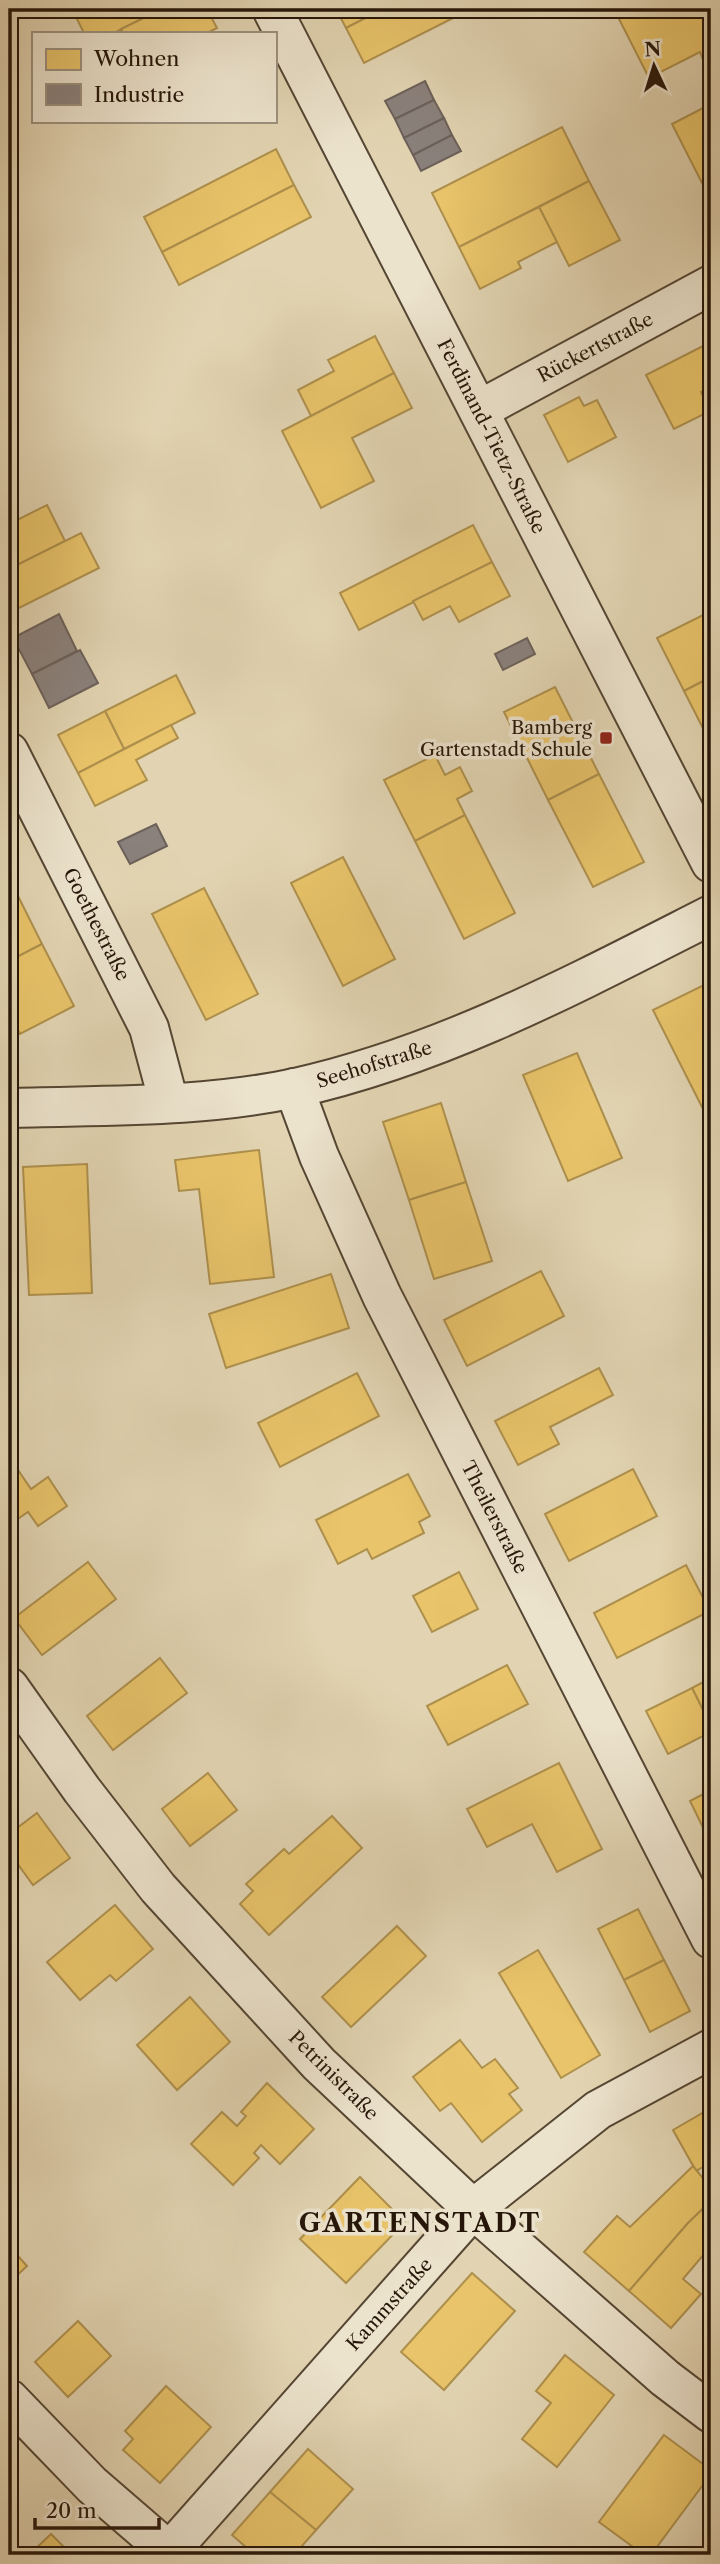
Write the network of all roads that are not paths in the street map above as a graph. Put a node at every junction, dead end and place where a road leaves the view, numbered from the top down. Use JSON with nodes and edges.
{"nodes":[{"id":1,"x":272,"y":9,"type":"edge"},
{"id":2,"x":711,"y":285,"type":"edge"},
{"id":3,"x":479,"y":410,"type":"junction"},
{"id":4,"x":9,"y":752,"type":"edge"},
{"id":5,"x":711,"y":863,"type":"edge"},
{"id":6,"x":711,"y":915,"type":"edge"},
{"id":7,"x":294,"y":1088,"type":"junction"},
{"id":8,"x":169,"y":1103,"type":"junction"},
{"id":9,"x":9,"y":1108,"type":"edge"},
{"id":10,"x":9,"y":1687,"type":"edge"},
{"id":11,"x":711,"y":1939,"type":"edge"},
{"id":12,"x":711,"y":2049,"type":"edge"},
{"id":13,"x":473,"y":2209,"type":"junction"},
{"id":14,"x":9,"y":2399,"type":"edge"},
{"id":15,"x":711,"y":2413,"type":"edge"},
{"id":16,"x":171,"y":2553,"type":"edge"}],
"edges":[{"from":1,"to":3,"type":"street","name":"Ferdinand-Tietz-Straße"},
{"from":2,"to":3,"type":"street","name":"Rückertstraße"},
{"from":3,"to":5,"type":"street","name":"Ferdinand-Tietz-Straße"},
{"from":4,"to":8,"type":"street","name":"Goethestraße"},
{"from":6,"to":7,"type":"street","name":"Seehofstraße"},
{"from":7,"to":8,"type":"street","name":"Seehofstraße"},
{"from":7,"to":11,"type":"street","name":"Theilerstraße"},
{"from":8,"to":9,"type":"street","name":"Seehofstraße"},
{"from":10,"to":13,"type":"street","name":"Petrinistraße"},
{"from":12,"to":13,"type":"street","name":"Kammstraße"},
{"from":13,"to":15,"type":"street","name":"Petrinistraße"},
{"from":13,"to":16,"type":"street","name":"Kammstraße"},
{"from":14,"to":16,"type":"street"}]}
